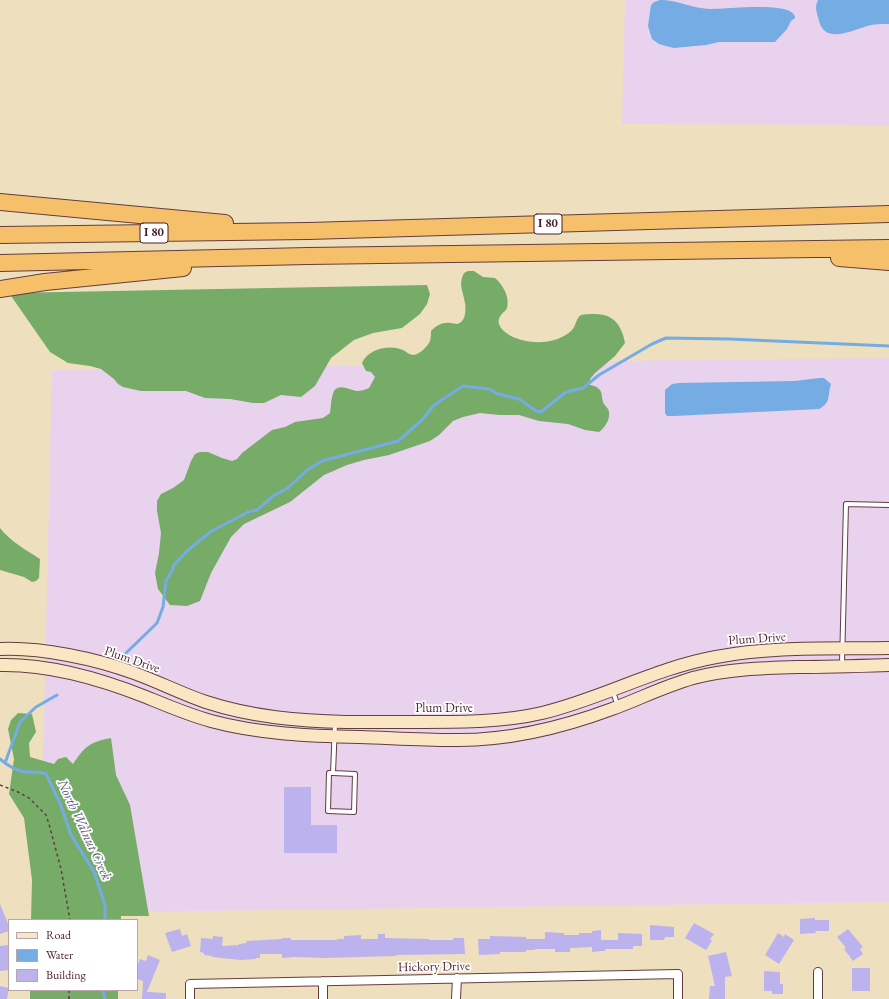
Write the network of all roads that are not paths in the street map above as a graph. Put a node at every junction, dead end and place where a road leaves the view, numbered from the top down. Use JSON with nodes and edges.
{"nodes":[{"id":1,"x":0,"y":202,"type":"edge"},
{"id":2,"x":889,"y":210,"type":"edge"},
{"id":3,"x":889,"y":214,"type":"edge"},
{"id":4,"x":789,"y":217,"type":"junction"},
{"id":5,"x":308,"y":231,"type":"junction"},
{"id":6,"x":0,"y":235,"type":"edge"},
{"id":7,"x":889,"y":248,"type":"edge"},
{"id":8,"x":731,"y":251,"type":"junction"},
{"id":9,"x":308,"y":256,"type":"junction"},
{"id":10,"x":889,"y":262,"type":"edge"},
{"id":11,"x":0,"y":263,"type":"edge"},
{"id":12,"x":0,"y":289,"type":"edge"},
{"id":13,"x":889,"y":505,"type":"edge"},
{"id":14,"x":889,"y":648,"type":"edge"},
{"id":15,"x":0,"y":649,"type":"edge"},
{"id":16,"x":843,"y":649,"type":"junction"},
{"id":17,"x":52,"y":662,"type":"junction"},
{"id":18,"x":0,"y":665,"type":"edge"},
{"id":19,"x":889,"y":665,"type":"edge"},
{"id":20,"x":842,"y":666,"type":"junction"},
{"id":21,"x":612,"y":690,"type":"junction"},
{"id":22,"x":618,"y":706,"type":"junction"},
{"id":23,"x":335,"y":722,"type":"junction"},
{"id":24,"x":335,"y":736,"type":"junction"},
{"id":25,"x":333,"y":773,"type":"junction"},
{"id":26,"x":818,"y":972,"type":"dead end"},
{"id":27,"x":457,"y":978,"type":"junction"},
{"id":28,"x":323,"y":981,"type":"junction"},
{"id":29,"x":190,"y":999,"type":"edge"},
{"id":30,"x":323,"y":999,"type":"edge"},
{"id":31,"x":456,"y":999,"type":"edge"},
{"id":32,"x":678,"y":999,"type":"edge"},
{"id":33,"x":818,"y":999,"type":"edge"}],
"edges":[{"from":1,"to":5,"type":"highway"},
{"from":2,"to":4,"type":"highway"},
{"from":3,"to":4,"type":"highway","number":"I 80"},
{"from":4,"to":5,"type":"highway","number":"I 80"},
{"from":5,"to":6,"type":"highway","number":"I 80"},
{"from":7,"to":8,"type":"highway","number":"I 80"},
{"from":8,"to":9,"type":"highway","number":"I 80"},
{"from":8,"to":10,"type":"highway"},
{"from":9,"to":11,"type":"highway","number":"I 80"},
{"from":9,"to":12,"type":"highway"},
{"from":13,"to":16,"type":"lane"},
{"from":14,"to":16,"type":"street","name":"Plum Drive"},
{"from":15,"to":17,"type":"street","name":"Plum Drive"},
{"from":16,"to":20,"type":"lane"},
{"from":16,"to":21,"type":"street","name":"Plum Drive"},
{"from":17,"to":18,"type":"street","name":"Plum Drive"},
{"from":17,"to":23,"type":"street","name":"Plum Drive"},
{"from":17,"to":24,"type":"street","name":"Plum Drive"},
{"from":19,"to":20,"type":"street","name":"Plum Drive"},
{"from":20,"to":22,"type":"street","name":"Plum Drive"},
{"from":21,"to":22,"type":"lane"},
{"from":21,"to":23,"type":"street","name":"Plum Drive"},
{"from":22,"to":24,"type":"street","name":"Plum Drive"},
{"from":23,"to":24,"type":"lane"},
{"from":24,"to":25,"type":"lane"},
{"from":25,"to":25,"type":"lane"},
{"from":26,"to":33,"type":"street"},
{"from":27,"to":28,"type":"street","name":"Hickory Drive"},
{"from":27,"to":31,"type":"street"},
{"from":27,"to":32,"type":"street","name":"Hickory Drive"},
{"from":28,"to":29,"type":"street","name":"Hickory Drive"},
{"from":28,"to":30,"type":"street"}]}
